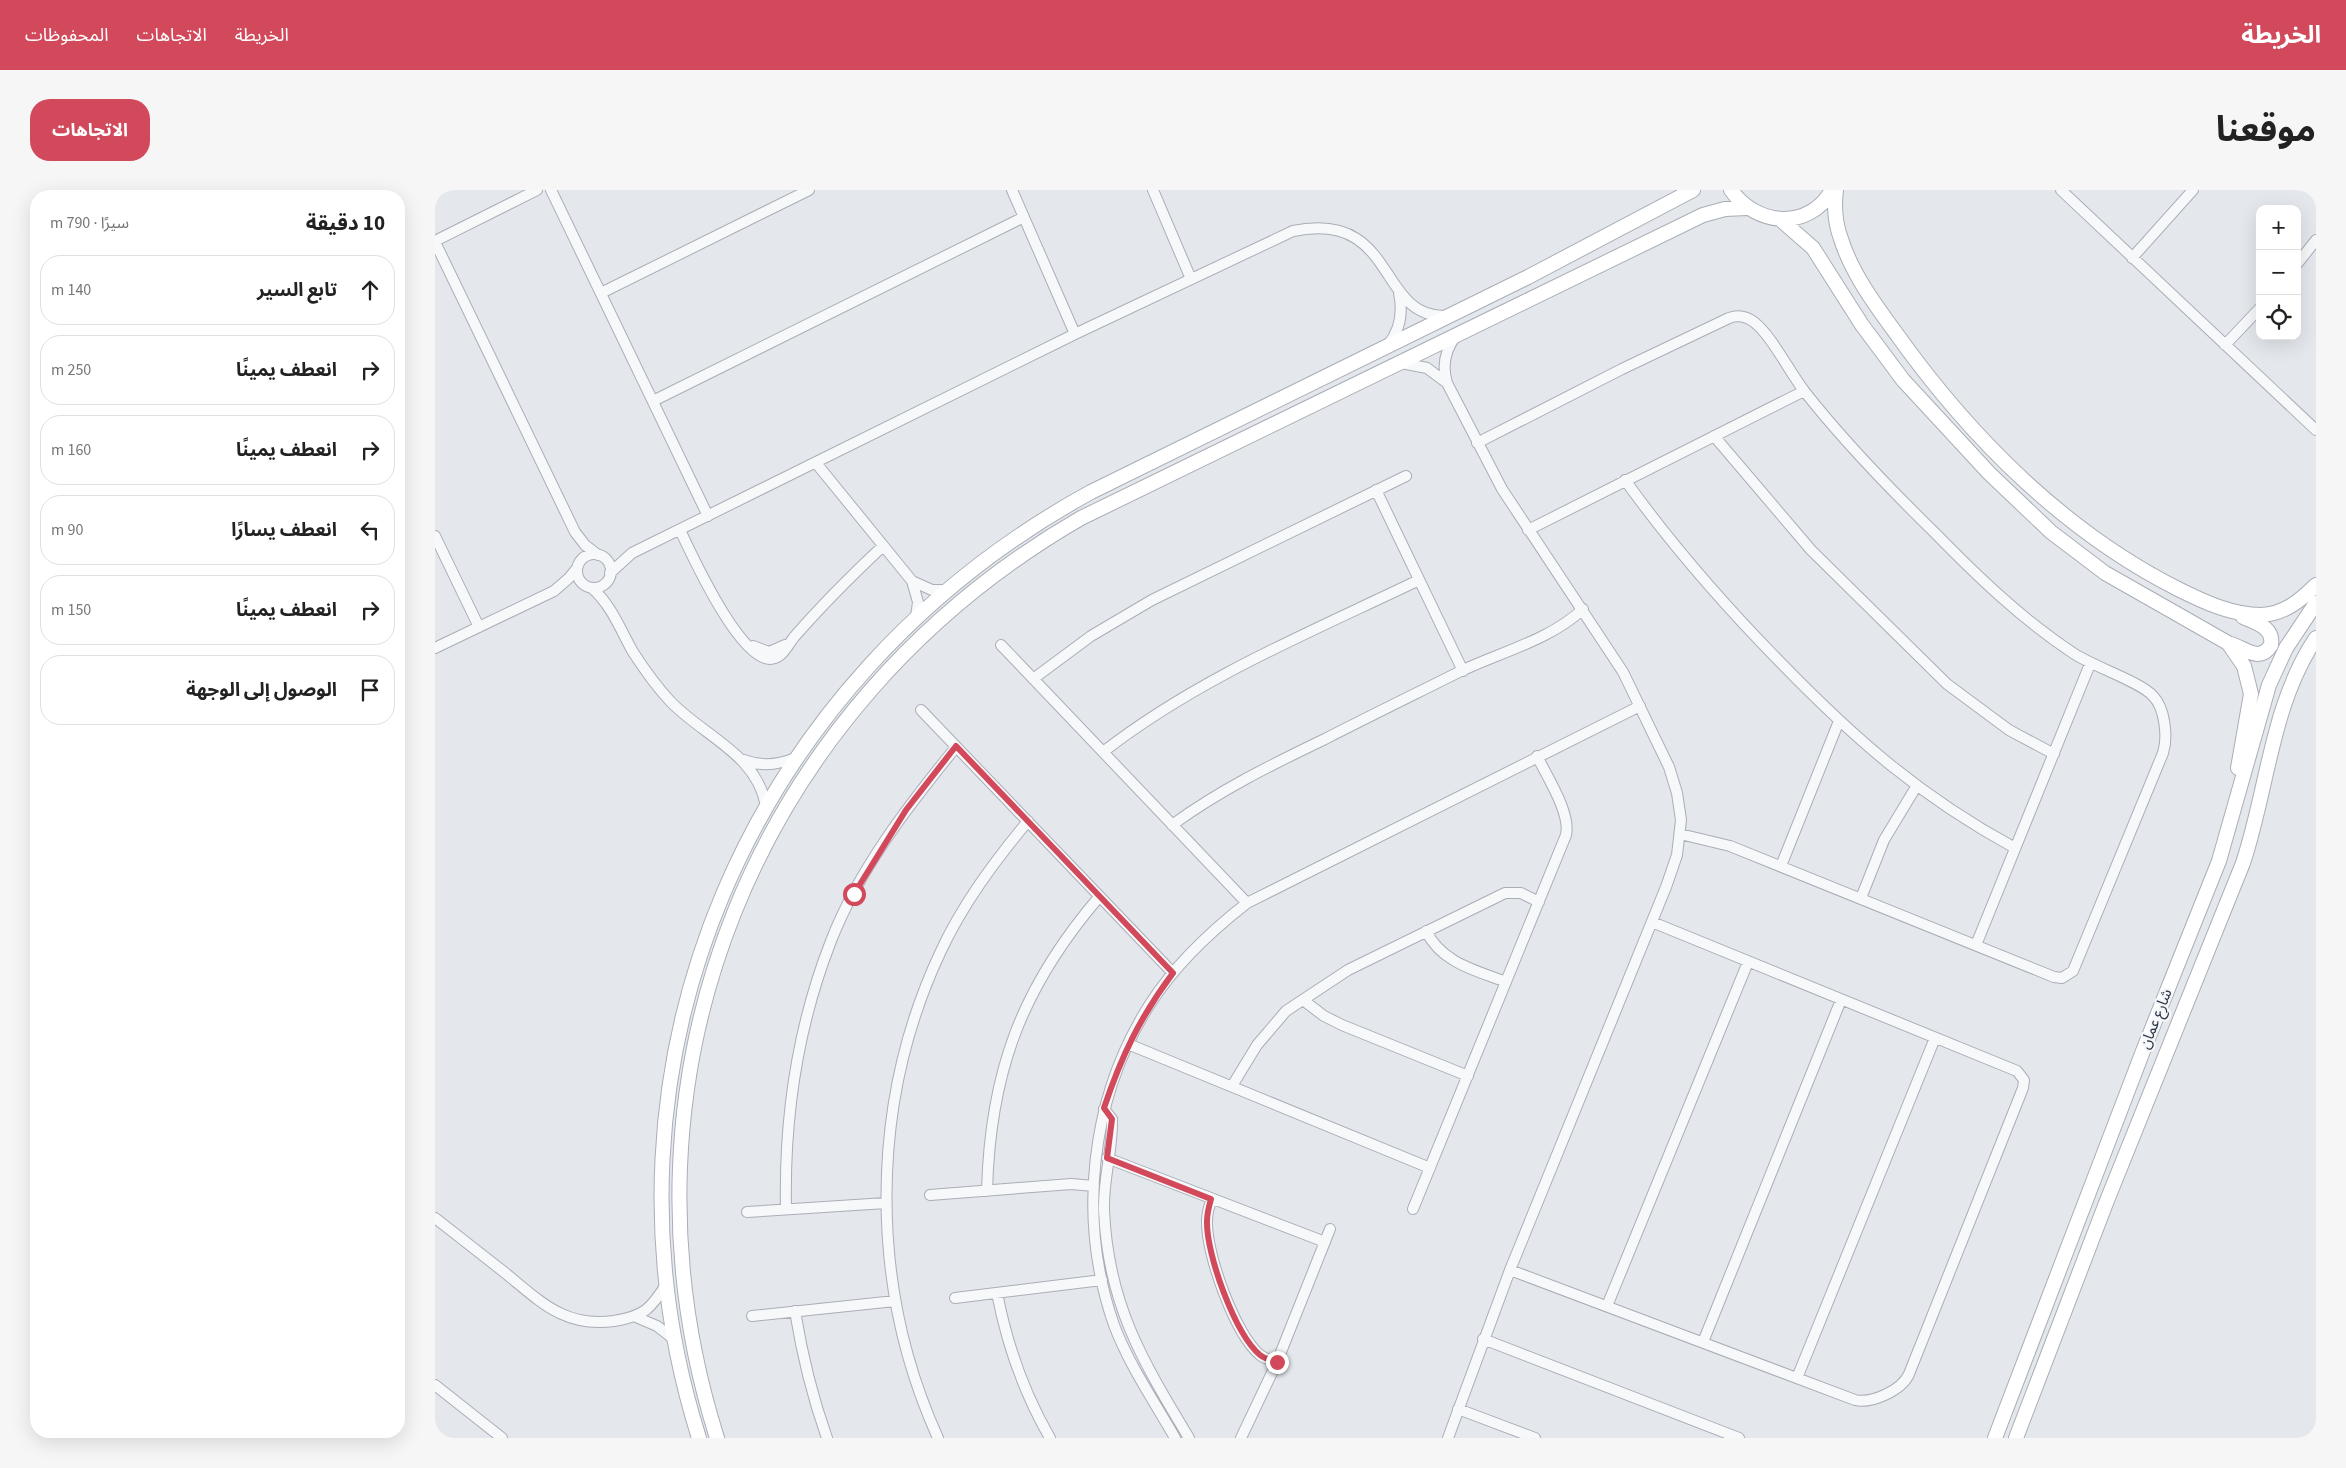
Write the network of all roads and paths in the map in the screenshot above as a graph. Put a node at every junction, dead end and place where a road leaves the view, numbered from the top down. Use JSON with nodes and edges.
{"nodes":[{"id":1,"x":537,"y":190,"type":"edge"},
{"id":2,"x":551,"y":190,"type":"edge"},
{"id":3,"x":809,"y":190,"type":"edge"},
{"id":4,"x":1012,"y":190,"type":"edge"},
{"id":5,"x":1153,"y":190,"type":"edge"},
{"id":6,"x":1693,"y":190,"type":"edge"},
{"id":7,"x":1731,"y":190,"type":"edge"},
{"id":8,"x":1834,"y":190,"type":"edge"},
{"id":9,"x":2061,"y":190,"type":"edge"},
{"id":10,"x":2193,"y":190,"type":"edge"},
{"id":11,"x":1747,"y":208,"type":"junction"},
{"id":12,"x":1023,"y":217,"type":"junction"},
{"id":13,"x":1781,"y":220,"type":"junction"},
{"id":14,"x":2316,"y":240,"type":"edge"},
{"id":15,"x":435,"y":241,"type":"edge"},
{"id":16,"x":2132,"y":258,"type":"junction"},
{"id":17,"x":2301,"y":259,"type":"edge"},
{"id":18,"x":1191,"y":279,"type":"junction"},
{"id":19,"x":1399,"y":292,"type":"junction"},
{"id":20,"x":601,"y":293,"type":"junction"},
{"id":21,"x":2256,"y":312,"type":"edge"},
{"id":22,"x":1450,"y":316,"type":"junction"},
{"id":23,"x":1458,"y":333,"type":"junction"},
{"id":24,"x":1075,"y":334,"type":"junction"},
{"id":25,"x":2225,"y":345,"type":"junction"},
{"id":26,"x":1386,"y":347,"type":"junction"},
{"id":27,"x":1395,"y":364,"type":"junction"},
{"id":28,"x":1447,"y":383,"type":"junction"},
{"id":29,"x":1804,"y":391,"type":"junction"},
{"id":30,"x":653,"y":401,"type":"junction"},
{"id":31,"x":2302,"y":417,"type":"junction"},
{"id":32,"x":2316,"y":424,"type":"edge"},
{"id":33,"x":2316,"y":430,"type":"edge"},
{"id":34,"x":1714,"y":436,"type":"junction"},
{"id":35,"x":1477,"y":443,"type":"junction"},
{"id":36,"x":816,"y":463,"type":"junction"},
{"id":37,"x":1406,"y":476,"type":"dead end"},
{"id":38,"x":1625,"y":480,"type":"junction"},
{"id":39,"x":1376,"y":490,"type":"junction"},
{"id":40,"x":709,"y":516,"type":"junction"},
{"id":41,"x":680,"y":530,"type":"junction"},
{"id":42,"x":1528,"y":530,"type":"junction"},
{"id":43,"x":575,"y":532,"type":"junction"},
{"id":44,"x":435,"y":536,"type":"edge"},
{"id":45,"x":883,"y":546,"type":"junction"},
{"id":46,"x":632,"y":553,"type":"junction"},
{"id":47,"x":600,"y":556,"type":"junction"},
{"id":48,"x":578,"y":566,"type":"junction"},
{"id":49,"x":609,"y":577,"type":"junction"},
{"id":50,"x":1419,"y":580,"type":"junction"},
{"id":51,"x":912,"y":581,"type":"junction"},
{"id":52,"x":2316,"y":586,"type":"edge"},
{"id":53,"x":590,"y":587,"type":"junction"},
{"id":54,"x":554,"y":590,"type":"junction"},
{"id":55,"x":947,"y":590,"type":"junction"},
{"id":56,"x":2316,"y":603,"type":"edge"},
{"id":57,"x":1583,"y":609,"type":"junction"},
{"id":58,"x":612,"y":610,"type":"junction"},
{"id":59,"x":2232,"y":611,"type":"junction"},
{"id":60,"x":916,"y":617,"type":"junction"},
{"id":61,"x":479,"y":627,"type":"junction"},
{"id":62,"x":2316,"y":638,"type":"edge"},
{"id":63,"x":2228,"y":642,"type":"junction"},
{"id":64,"x":1001,"y":645,"type":"dead end"},
{"id":65,"x":435,"y":648,"type":"edge"},
{"id":66,"x":2090,"y":664,"type":"junction"},
{"id":67,"x":1463,"y":671,"type":"junction"},
{"id":68,"x":1033,"y":679,"type":"junction"},
{"id":69,"x":1640,"y":706,"type":"junction"},
{"id":70,"x":921,"y":710,"type":"dead end"},
{"id":71,"x":1839,"y":721,"type":"junction"},
{"id":72,"x":811,"y":736,"type":"junction"},
{"id":73,"x":956,"y":746,"type":"junction"},
{"id":74,"x":1103,"y":752,"type":"junction"},
{"id":75,"x":2054,"y":754,"type":"junction"},
{"id":76,"x":1537,"y":756,"type":"junction"},
{"id":77,"x":795,"y":758,"type":"junction"},
{"id":78,"x":743,"y":760,"type":"junction"},
{"id":79,"x":801,"y":782,"type":"junction"},
{"id":80,"x":1916,"y":787,"type":"junction"},
{"id":81,"x":2238,"y":799,"type":"junction"},
{"id":82,"x":765,"y":806,"type":"junction"},
{"id":83,"x":1027,"y":821,"type":"junction"},
{"id":84,"x":1172,"y":825,"type":"junction"},
{"id":85,"x":1681,"y":834,"type":"junction"},
{"id":86,"x":2015,"y":848,"type":"junction"},
{"id":87,"x":1781,"y":866,"type":"junction"},
{"id":88,"x":1099,"y":896,"type":"junction"},
{"id":89,"x":1861,"y":898,"type":"junction"},
{"id":90,"x":1539,"y":902,"type":"junction"},
{"id":91,"x":1247,"y":903,"type":"junction"},
{"id":92,"x":1652,"y":922,"type":"junction"},
{"id":93,"x":1426,"y":931,"type":"junction"},
{"id":94,"x":1976,"y":945,"type":"junction"},
{"id":95,"x":1748,"y":962,"type":"junction"},
{"id":96,"x":1173,"y":973,"type":"junction"},
{"id":97,"x":1506,"y":982,"type":"junction"},
{"id":98,"x":1303,"y":1000,"type":"junction"},
{"id":99,"x":1841,"y":1000,"type":"junction"},
{"id":100,"x":1935,"y":1038,"type":"junction"},
{"id":101,"x":1128,"y":1044,"type":"junction"},
{"id":102,"x":1468,"y":1076,"type":"junction"},
{"id":103,"x":1232,"y":1086,"type":"junction"},
{"id":104,"x":1104,"y":1108,"type":"junction"},
{"id":105,"x":1107,"y":1158,"type":"junction"},
{"id":106,"x":1430,"y":1168,"type":"junction"},
{"id":107,"x":1094,"y":1186,"type":"junction"},
{"id":108,"x":987,"y":1191,"type":"junction"},
{"id":109,"x":930,"y":1195,"type":"dead end"},
{"id":110,"x":1211,"y":1199,"type":"junction"},
{"id":111,"x":886,"y":1203,"type":"junction"},
{"id":112,"x":786,"y":1209,"type":"junction"},
{"id":113,"x":1413,"y":1209,"type":"dead end"},
{"id":114,"x":747,"y":1212,"type":"dead end"},
{"id":115,"x":435,"y":1218,"type":"edge"},
{"id":116,"x":1330,"y":1228,"type":"dead end"},
{"id":117,"x":1325,"y":1242,"type":"junction"},
{"id":118,"x":1510,"y":1270,"type":"junction"},
{"id":119,"x":1101,"y":1280,"type":"junction"},
{"id":120,"x":667,"y":1283,"type":"junction"},
{"id":121,"x":997,"y":1293,"type":"junction"},
{"id":122,"x":955,"y":1298,"type":"dead end"},
{"id":123,"x":895,"y":1301,"type":"junction"},
{"id":124,"x":1607,"y":1306,"type":"junction"},
{"id":125,"x":795,"y":1310,"type":"junction"},
{"id":126,"x":753,"y":1316,"type":"dead end"},
{"id":127,"x":636,"y":1317,"type":"junction"},
{"id":128,"x":1483,"y":1339,"type":"junction"},
{"id":129,"x":675,"y":1340,"type":"junction"},
{"id":130,"x":1703,"y":1342,"type":"junction"},
{"id":131,"x":1277,"y":1362,"type":"junction"},
{"id":132,"x":1797,"y":1378,"type":"junction"},
{"id":133,"x":435,"y":1385,"type":"edge"},
{"id":134,"x":1458,"y":1409,"type":"junction"},
{"id":135,"x":502,"y":1438,"type":"edge"},
{"id":136,"x":699,"y":1438,"type":"edge"},
{"id":137,"x":717,"y":1438,"type":"edge"},
{"id":138,"x":827,"y":1438,"type":"edge"},
{"id":139,"x":938,"y":1438,"type":"edge"},
{"id":140,"x":1051,"y":1438,"type":"edge"},
{"id":141,"x":1175,"y":1438,"type":"edge"},
{"id":142,"x":1189,"y":1438,"type":"edge"},
{"id":143,"x":1241,"y":1438,"type":"edge"},
{"id":144,"x":1448,"y":1438,"type":"edge"},
{"id":145,"x":1535,"y":1438,"type":"edge"},
{"id":146,"x":1739,"y":1438,"type":"edge"},
{"id":147,"x":1995,"y":1438,"type":"edge"},
{"id":148,"x":2016,"y":1438,"type":"edge"}],
"edges":[{"from":1,"to":15,"type":"street"},
{"from":2,"to":20,"type":"street"},
{"from":3,"to":20,"type":"street"},
{"from":4,"to":12,"type":"street"},
{"from":5,"to":18,"type":"street"},
{"from":6,"to":22,"type":"street"},
{"from":7,"to":11,"type":"street"},
{"from":8,"to":13,"type":"street"},
{"from":8,"to":59,"type":"street"},
{"from":9,"to":16,"type":"street"},
{"from":10,"to":16,"type":"street"},
{"from":11,"to":13,"type":"street"},
{"from":11,"to":23,"type":"street"},
{"from":12,"to":24,"type":"street"},
{"from":12,"to":30,"type":"street"},
{"from":13,"to":63,"type":"street"},
{"from":14,"to":17,"type":"street"},
{"from":15,"to":43,"type":"street"},
{"from":16,"to":25,"type":"street"},
{"from":18,"to":19,"type":"street"},
{"from":18,"to":24,"type":"street"},
{"from":19,"to":22,"type":"street"},
{"from":19,"to":26,"type":"street"},
{"from":20,"to":30,"type":"street"},
{"from":21,"to":25,"type":"street"},
{"from":22,"to":26,"type":"street"},
{"from":23,"to":27,"type":"street"},
{"from":23,"to":28,"type":"street"},
{"from":24,"to":36,"type":"street"},
{"from":25,"to":31,"type":"street"},
{"from":26,"to":55,"type":"street"},
{"from":27,"to":28,"type":"street"},
{"from":27,"to":79,"type":"street"},
{"from":28,"to":35,"type":"street"},
{"from":29,"to":34,"type":"street"},
{"from":29,"to":35,"type":"street"},
{"from":29,"to":66,"type":"street"},
{"from":30,"to":40,"type":"street"},
{"from":31,"to":32,"type":"street"},
{"from":31,"to":33,"type":"street"},
{"from":34,"to":38,"type":"street"},
{"from":34,"to":75,"type":"street"},
{"from":35,"to":42,"type":"street"},
{"from":36,"to":40,"type":"street"},
{"from":36,"to":45,"type":"street"},
{"from":37,"to":39,"type":"street"},
{"from":38,"to":42,"type":"street"},
{"from":38,"to":71,"type":"street"},
{"from":39,"to":50,"type":"street"},
{"from":39,"to":68,"type":"street"},
{"from":40,"to":41,"type":"street"},
{"from":41,"to":45,"type":"street"},
{"from":41,"to":46,"type":"street"},
{"from":42,"to":57,"type":"street"},
{"from":43,"to":47,"type":"street"},
{"from":43,"to":48,"type":"street"},
{"from":44,"to":61,"type":"street"},
{"from":45,"to":51,"type":"street"},
{"from":46,"to":47,"type":"street"},
{"from":46,"to":49,"type":"street"},
{"from":47,"to":48,"type":"street"},
{"from":47,"to":49,"type":"street"},
{"from":48,"to":53,"type":"street"},
{"from":48,"to":54,"type":"street"},
{"from":49,"to":53,"type":"street"},
{"from":49,"to":58,"type":"street"},
{"from":50,"to":67,"type":"street"},
{"from":50,"to":74,"type":"street"},
{"from":51,"to":55,"type":"street"},
{"from":51,"to":60,"type":"street"},
{"from":52,"to":59,"type":"street"},
{"from":53,"to":54,"type":"street"},
{"from":53,"to":58,"type":"street"},
{"from":54,"to":61,"type":"street"},
{"from":55,"to":60,"type":"street"},
{"from":56,"to":81,"type":"street","name":"شارع عمان"},
{"from":57,"to":67,"type":"street"},
{"from":57,"to":69,"type":"street"},
{"from":58,"to":78,"type":"street"},
{"from":59,"to":63,"type":"street"},
{"from":60,"to":72,"type":"street"},
{"from":61,"to":65,"type":"street"},
{"from":62,"to":148,"type":"street","name":"شارع عمان"},
{"from":63,"to":81,"type":"street"},
{"from":64,"to":68,"type":"street"},
{"from":66,"to":75,"type":"street"},
{"from":66,"to":94,"type":"street"},
{"from":67,"to":84,"type":"street"},
{"from":68,"to":74,"type":"street"},
{"from":69,"to":76,"type":"street"},
{"from":69,"to":85,"type":"street"},
{"from":70,"to":73,"type":"street"},
{"from":71,"to":80,"type":"street"},
{"from":71,"to":87,"type":"street"},
{"from":72,"to":77,"type":"street"},
{"from":72,"to":79,"type":"street"},
{"from":73,"to":83,"type":"street"},
{"from":73,"to":112,"type":"street"},
{"from":74,"to":84,"type":"street"},
{"from":75,"to":86,"type":"street"},
{"from":76,"to":90,"type":"street"},
{"from":76,"to":91,"type":"street"},
{"from":77,"to":78,"type":"street"},
{"from":77,"to":82,"type":"street"},
{"from":78,"to":82,"type":"street"},
{"from":79,"to":137,"type":"street"},
{"from":80,"to":86,"type":"street"},
{"from":80,"to":89,"type":"street"},
{"from":81,"to":147,"type":"street","name":"شارع عمان"},
{"from":82,"to":120,"type":"street"},
{"from":83,"to":88,"type":"street"},
{"from":83,"to":111,"type":"street"},
{"from":84,"to":91,"type":"street"},
{"from":85,"to":87,"type":"street"},
{"from":85,"to":92,"type":"street"},
{"from":86,"to":94,"type":"street"},
{"from":87,"to":89,"type":"street"},
{"from":88,"to":96,"type":"street"},
{"from":88,"to":108,"type":"street"},
{"from":89,"to":94,"type":"street"},
{"from":90,"to":93,"type":"street"},
{"from":90,"to":97,"type":"street"},
{"from":91,"to":96,"type":"street"},
{"from":92,"to":95,"type":"street"},
{"from":92,"to":118,"type":"street"},
{"from":93,"to":97,"type":"street"},
{"from":93,"to":98,"type":"street"},
{"from":95,"to":99,"type":"street"},
{"from":95,"to":124,"type":"street"},
{"from":96,"to":101,"type":"street"},
{"from":97,"to":102,"type":"street"},
{"from":98,"to":102,"type":"street"},
{"from":98,"to":103,"type":"street"},
{"from":99,"to":100,"type":"street"},
{"from":99,"to":130,"type":"street"},
{"from":100,"to":132,"type":"street"},
{"from":100,"to":132,"type":"street"},
{"from":101,"to":103,"type":"street"},
{"from":101,"to":104,"type":"street"},
{"from":102,"to":106,"type":"street"},
{"from":103,"to":106,"type":"street"},
{"from":104,"to":105,"type":"street"},
{"from":104,"to":107,"type":"street"},
{"from":105,"to":110,"type":"street"},
{"from":105,"to":142,"type":"street"},
{"from":106,"to":113,"type":"street"},
{"from":107,"to":108,"type":"street"},
{"from":107,"to":119,"type":"street"},
{"from":108,"to":109,"type":"street"},
{"from":110,"to":117,"type":"street"},
{"from":110,"to":131,"type":"street"},
{"from":111,"to":112,"type":"street"},
{"from":111,"to":123,"type":"street"},
{"from":112,"to":114,"type":"street"},
{"from":115,"to":127,"type":"street"},
{"from":116,"to":117,"type":"street"},
{"from":117,"to":131,"type":"street"},
{"from":118,"to":124,"type":"street"},
{"from":118,"to":128,"type":"street"},
{"from":119,"to":121,"type":"street"},
{"from":119,"to":141,"type":"street"},
{"from":120,"to":127,"type":"street"},
{"from":120,"to":129,"type":"street"},
{"from":121,"to":122,"type":"street"},
{"from":121,"to":140,"type":"street"},
{"from":123,"to":125,"type":"street"},
{"from":123,"to":139,"type":"street"},
{"from":124,"to":130,"type":"street"},
{"from":125,"to":126,"type":"street"},
{"from":125,"to":138,"type":"street"},
{"from":127,"to":129,"type":"street"},
{"from":128,"to":134,"type":"street"},
{"from":128,"to":146,"type":"street"},
{"from":129,"to":136,"type":"street"},
{"from":130,"to":132,"type":"street"},
{"from":131,"to":143,"type":"street"},
{"from":133,"to":135,"type":"street"},
{"from":134,"to":144,"type":"street"},
{"from":134,"to":145,"type":"street"}]}
